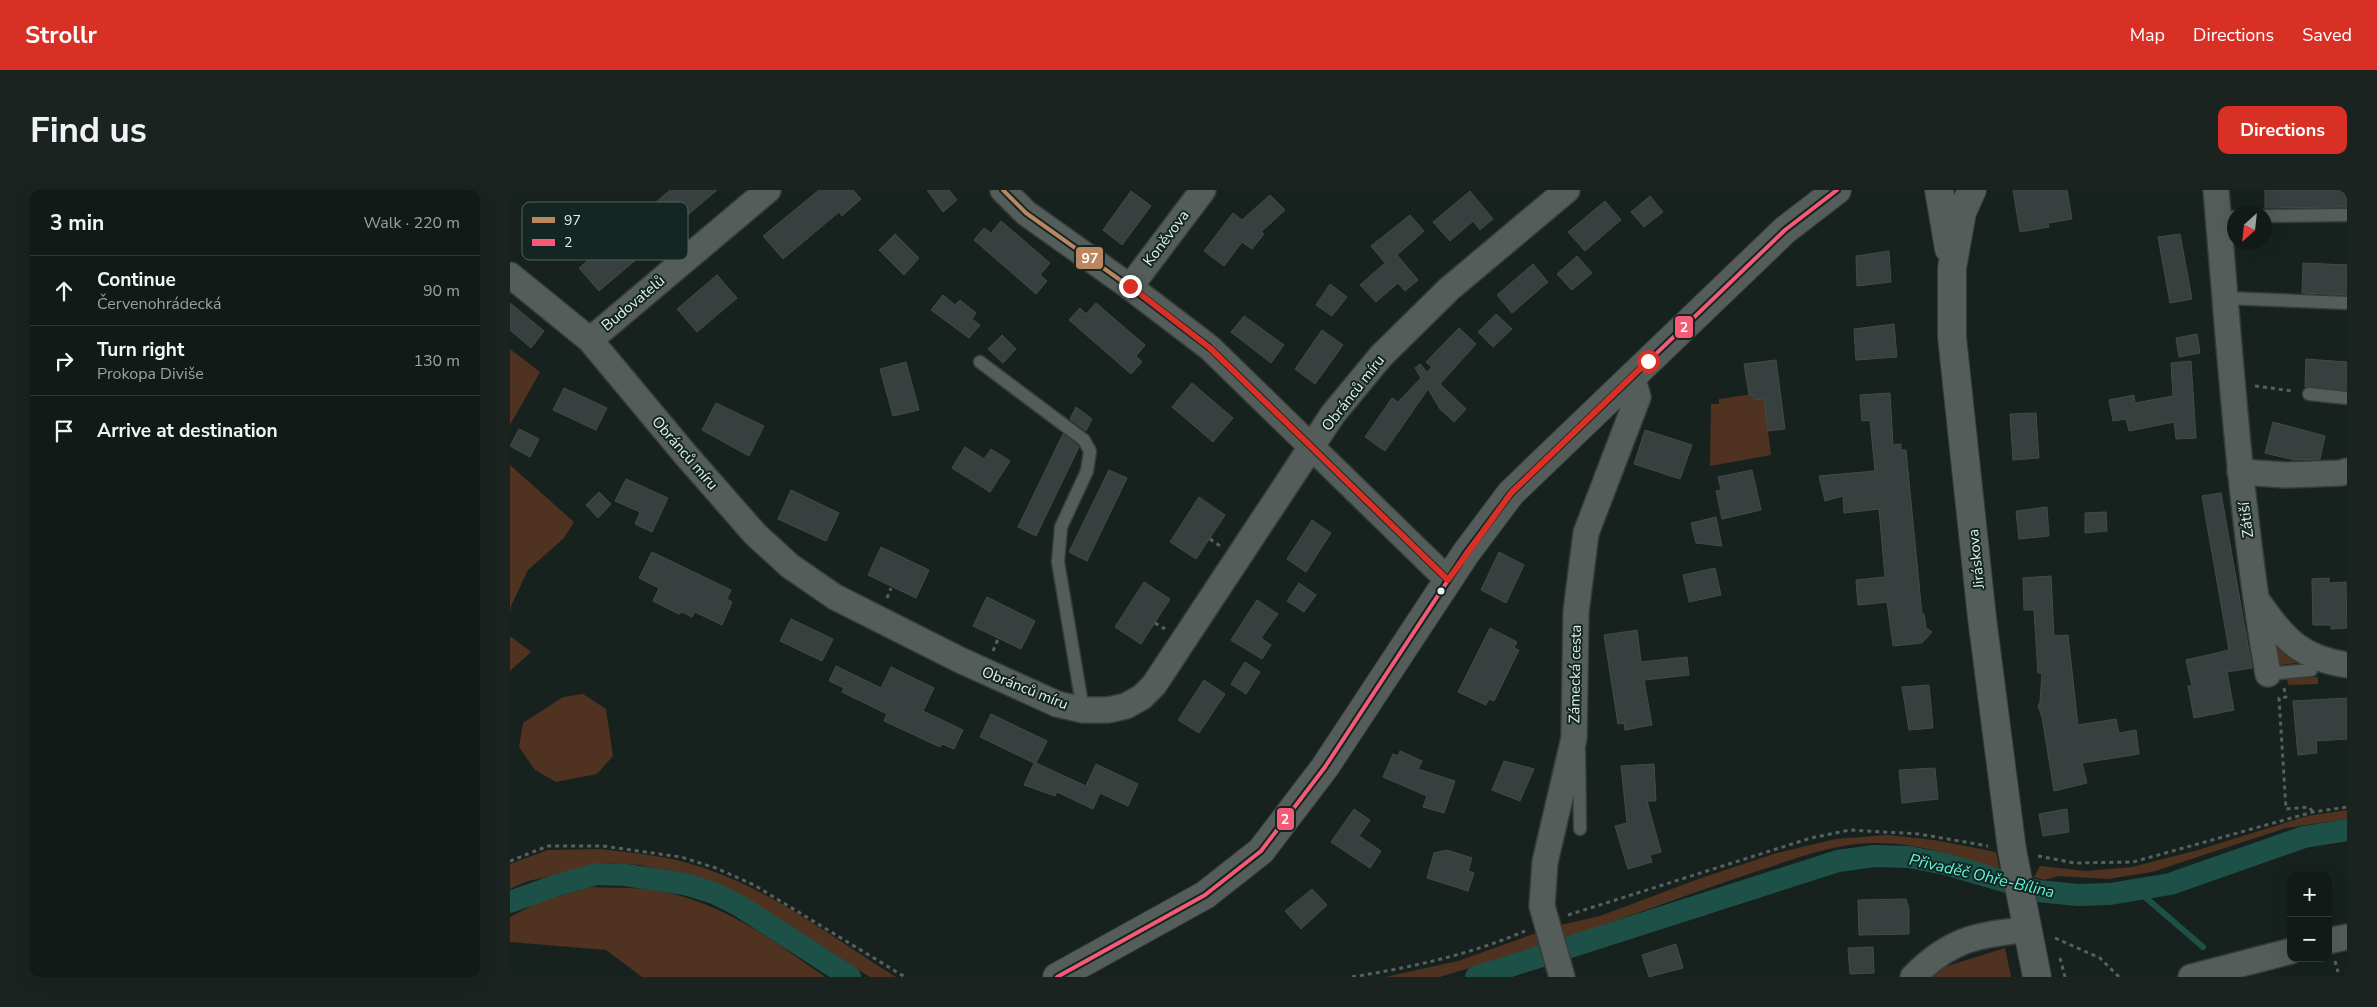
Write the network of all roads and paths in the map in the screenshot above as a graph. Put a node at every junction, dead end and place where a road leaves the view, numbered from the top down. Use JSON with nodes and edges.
{"nodes":[{"id":1,"x":768,"y":190,"type":"edge"},
{"id":2,"x":1003,"y":190,"type":"edge"},
{"id":3,"x":1203,"y":190,"type":"edge"},
{"id":4,"x":1567,"y":190,"type":"edge"},
{"id":5,"x":1837,"y":190,"type":"edge"},
{"id":6,"x":1939,"y":190,"type":"edge"},
{"id":7,"x":1972,"y":190,"type":"edge"},
{"id":8,"x":2216,"y":190,"type":"edge"},
{"id":9,"x":2347,"y":215,"type":"edge"},
{"id":10,"x":2272,"y":216,"type":"edge"},
{"id":11,"x":2226,"y":217,"type":"edge"},
{"id":12,"x":688,"y":257,"type":"edge"},
{"id":13,"x":685,"y":260,"type":"edge"},
{"id":14,"x":1952,"y":268,"type":"junction"},
{"id":15,"x":510,"y":275,"type":"edge"},
{"id":16,"x":1130,"y":286,"type":"junction"},
{"id":17,"x":2225,"y":298,"type":"junction"},
{"id":18,"x":2347,"y":304,"type":"edge"},
{"id":19,"x":590,"y":340,"type":"junction"},
{"id":20,"x":980,"y":362,"type":"dead end"},
{"id":21,"x":1632,"y":376,"type":"junction"},
{"id":22,"x":2232,"y":383,"type":"junction"},
{"id":23,"x":2309,"y":394,"type":"joint"},
{"id":24,"x":2347,"y":398,"type":"edge"},
{"id":25,"x":1310,"y":448,"type":"junction"},
{"id":26,"x":2347,"y":471,"type":"edge"},
{"id":27,"x":2240,"y":472,"type":"junction"},
{"id":28,"x":1448,"y":580,"type":"junction"},
{"id":29,"x":2254,"y":597,"type":"junction"},
{"id":30,"x":2317,"y":657,"type":"junction"},
{"id":31,"x":2347,"y":665,"type":"edge"},
{"id":32,"x":2268,"y":674,"type":"joint"},
{"id":33,"x":2286,"y":697,"type":"dead end"},
{"id":34,"x":1083,"y":710,"type":"junction"},
{"id":35,"x":1574,"y":738,"type":"junction"},
{"id":36,"x":2347,"y":807,"type":"edge"},
{"id":37,"x":2313,"y":812,"type":"junction"},
{"id":38,"x":1580,"y":829,"type":"dead end"},
{"id":39,"x":2013,"y":853,"type":"junction"},
{"id":40,"x":510,"y":861,"type":"edge"},
{"id":41,"x":1546,"y":924,"type":"junction"},
{"id":42,"x":2026,"y":925,"type":"junction"},
{"id":43,"x":2347,"y":937,"type":"edge"},
{"id":44,"x":2332,"y":941,"type":"edge"},
{"id":45,"x":2287,"y":951,"type":"edge"},
{"id":46,"x":2058,"y":952,"type":"dead end"},
{"id":47,"x":2100,"y":958,"type":"dead end"},
{"id":48,"x":1562,"y":976,"type":"edge"},
{"id":49,"x":904,"y":977,"type":"edge"},
{"id":50,"x":1057,"y":977,"type":"edge"},
{"id":51,"x":1352,"y":977,"type":"edge"},
{"id":52,"x":1913,"y":977,"type":"edge"},
{"id":53,"x":2037,"y":977,"type":"edge"},
{"id":54,"x":2065,"y":977,"type":"edge"},
{"id":55,"x":2119,"y":977,"type":"edge"},
{"id":56,"x":2191,"y":977,"type":"edge"}],
"edges":[{"from":1,"to":12,"type":"street","name":"Budovatelů"},
{"from":2,"to":16,"type":"street"},
{"from":3,"to":16,"type":"street","name":"Koněvova"},
{"from":4,"to":25,"type":"street","name":"Obránců míru"},
{"from":5,"to":21,"type":"street"},
{"from":6,"to":14,"type":"street"},
{"from":7,"to":14,"type":"street","name":"Jiráskova"},
{"from":8,"to":11,"type":"street","name":"Zátiší"},
{"from":9,"to":10,"type":"lane"},
{"from":11,"to":17,"type":"street","name":"Zátiší"},
{"from":13,"to":19,"type":"street","name":"Budovatelů"},
{"from":14,"to":39,"type":"street","name":"Jiráskova"},
{"from":15,"to":19,"type":"street","name":"Obránců míru"},
{"from":16,"to":25,"type":"street"},
{"from":17,"to":18,"type":"lane"},
{"from":17,"to":22,"type":"street","name":"Zátiší"},
{"from":19,"to":34,"type":"street","name":"Obránců míru"},
{"from":20,"to":34,"type":"lane"},
{"from":21,"to":28,"type":"street"},
{"from":21,"to":35,"type":"street","name":"Zámecká cesta"},
{"from":22,"to":23,"type":"path"},
{"from":22,"to":27,"type":"street","name":"Zátiší"},
{"from":23,"to":24,"type":"lane"},
{"from":25,"to":28,"type":"street"},
{"from":25,"to":34,"type":"street","name":"Obránců míru"},
{"from":26,"to":27,"type":"street"},
{"from":27,"to":29,"type":"street","name":"Zátiší"},
{"from":28,"to":50,"type":"street"},
{"from":29,"to":30,"type":"street"},
{"from":29,"to":32,"type":"street","name":"Zátiší"},
{"from":30,"to":31,"type":"street"},
{"from":30,"to":32,"type":"lane"},
{"from":33,"to":37,"type":"path"},
{"from":35,"to":38,"type":"lane"},
{"from":35,"to":41,"type":"street","name":"Zámecká cesta"},
{"from":36,"to":37,"type":"path"},
{"from":37,"to":39,"type":"path"},
{"from":39,"to":41,"type":"path"},
{"from":39,"to":42,"type":"street","name":"Jiráskova"},
{"from":40,"to":49,"type":"path"},
{"from":41,"to":48,"type":"street","name":"Zámecká cesta"},
{"from":41,"to":51,"type":"path"},
{"from":42,"to":52,"type":"street"},
{"from":42,"to":53,"type":"street","name":"Jiráskova"},
{"from":43,"to":44,"type":"street"},
{"from":45,"to":56,"type":"street"},
{"from":46,"to":54,"type":"path"},
{"from":47,"to":55,"type":"path"}]}
